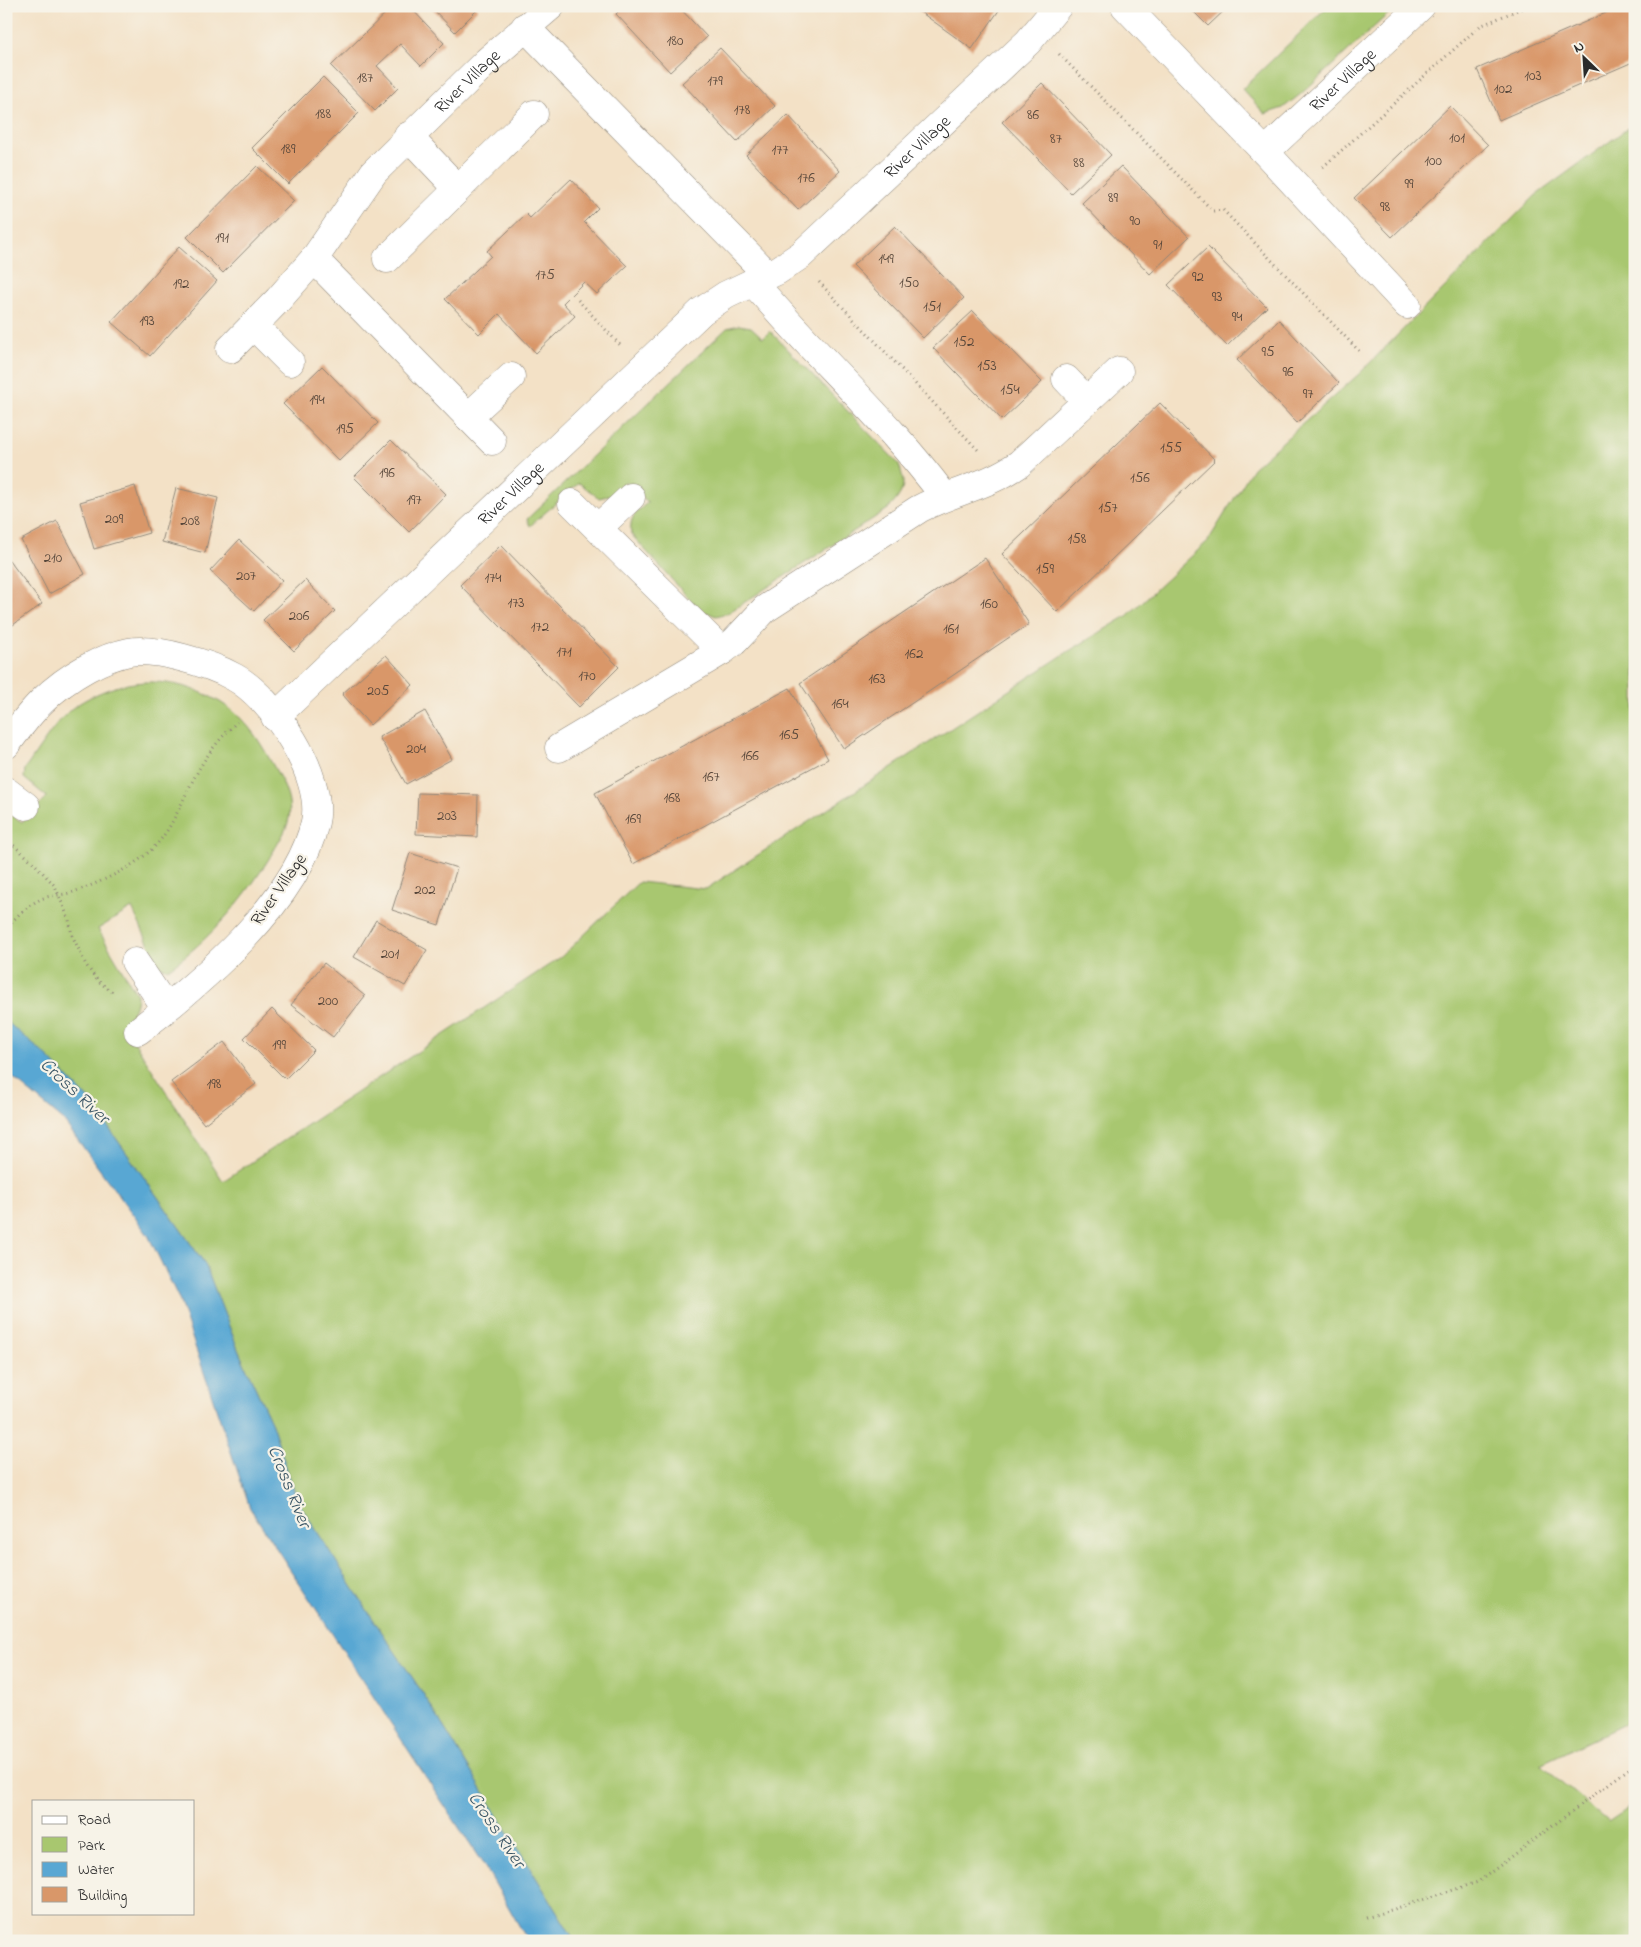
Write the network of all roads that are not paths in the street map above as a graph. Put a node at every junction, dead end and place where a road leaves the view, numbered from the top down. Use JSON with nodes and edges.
{"nodes":[{"id":1,"x":551,"y":6,"type":"edge"},
{"id":2,"x":1058,"y":6,"type":"edge"},
{"id":3,"x":1125,"y":6,"type":"edge"},
{"id":4,"x":1421,"y":6,"type":"edge"},
{"id":5,"x":525,"y":27,"type":"junction"},
{"id":6,"x":534,"y":114,"type":"dead end"},
{"id":7,"x":408,"y":136,"type":"junction"},
{"id":8,"x":1265,"y":152,"type":"junction"},
{"id":9,"x":458,"y":189,"type":"junction"},
{"id":10,"x":314,"y":259,"type":"junction"},
{"id":11,"x":387,"y":259,"type":"dead end"},
{"id":12,"x":761,"y":278,"type":"junction"},
{"id":13,"x":1407,"y":305,"type":"dead end"},
{"id":14,"x":253,"y":325,"type":"junction"},
{"id":15,"x":230,"y":349,"type":"dead end"},
{"id":16,"x":290,"y":362,"type":"dead end"},
{"id":17,"x":1119,"y":371,"type":"dead end"},
{"id":18,"x":511,"y":377,"type":"dead end"},
{"id":19,"x":1066,"y":379,"type":"dead end"},
{"id":20,"x":1087,"y":401,"type":"junction"},
{"id":21,"x":468,"y":417,"type":"junction"},
{"id":22,"x":492,"y":441,"type":"dead end"},
{"id":23,"x":944,"y":496,"type":"junction"},
{"id":24,"x":631,"y":497,"type":"dead end"},
{"id":25,"x":572,"y":503,"type":"dead end"},
{"id":26,"x":598,"y":528,"type":"junction"},
{"id":27,"x":722,"y":651,"type":"junction"},
{"id":28,"x":269,"y":709,"type":"junction"},
{"id":29,"x":6,"y":745,"type":"edge"},
{"id":30,"x":559,"y":748,"type":"dead end"},
{"id":31,"x":135,"y":962,"type":"dead end"}],
"edges":[{"from":1,"to":5,"type":"street","name":"River Village"},
{"from":2,"to":12,"type":"street","name":"River Village"},
{"from":3,"to":8,"type":"street"},
{"from":4,"to":8,"type":"street","name":"River Village"},
{"from":5,"to":7,"type":"street","name":"River Village"},
{"from":5,"to":12,"type":"street"},
{"from":6,"to":9,"type":"street"},
{"from":7,"to":9,"type":"street"},
{"from":7,"to":10,"type":"street","name":"River Village"},
{"from":8,"to":13,"type":"street"},
{"from":9,"to":11,"type":"street"},
{"from":10,"to":14,"type":"street","name":"River Village"},
{"from":10,"to":21,"type":"street"},
{"from":12,"to":23,"type":"street"},
{"from":12,"to":28,"type":"street","name":"River Village"},
{"from":14,"to":15,"type":"street","name":"River Village"},
{"from":14,"to":16,"type":"street"},
{"from":17,"to":20,"type":"street"},
{"from":18,"to":21,"type":"street"},
{"from":19,"to":20,"type":"street"},
{"from":20,"to":23,"type":"street"},
{"from":21,"to":22,"type":"street"},
{"from":23,"to":27,"type":"street"},
{"from":24,"to":26,"type":"street"},
{"from":25,"to":26,"type":"street"},
{"from":26,"to":27,"type":"street"},
{"from":27,"to":30,"type":"street"},
{"from":28,"to":29,"type":"street","name":"River Village"},
{"from":28,"to":31,"type":"street","name":"River Village"}]}
